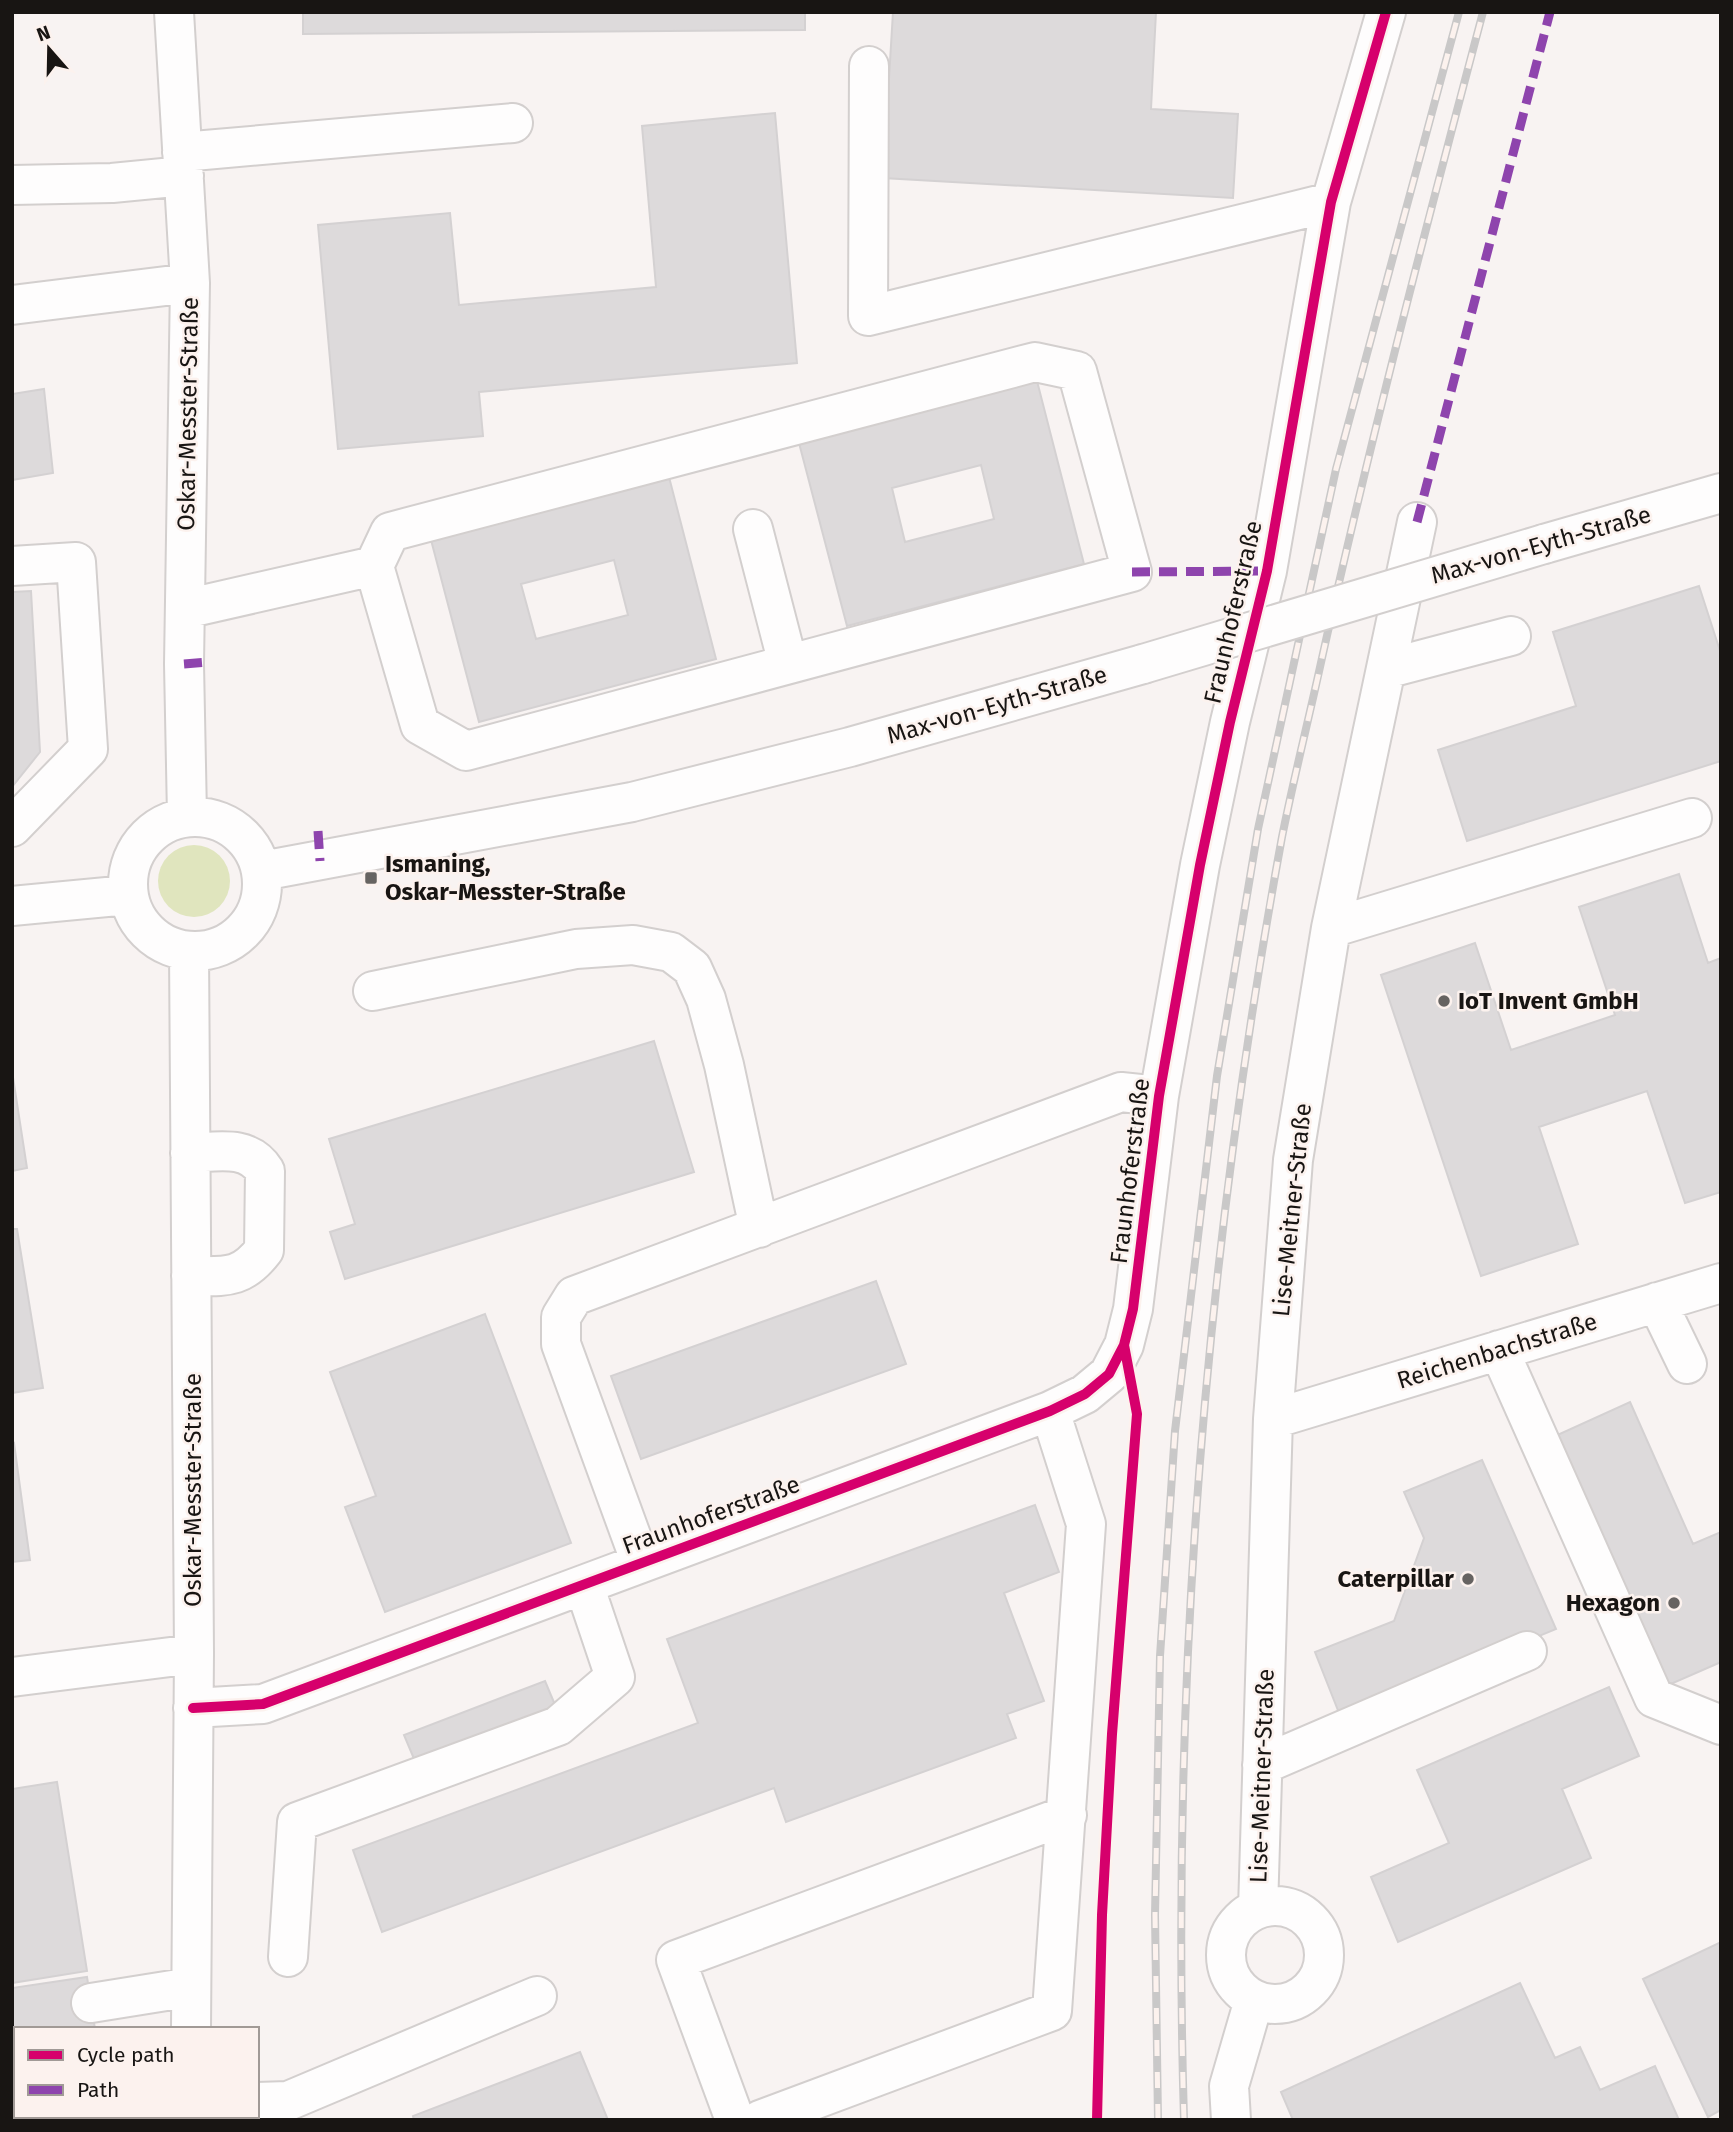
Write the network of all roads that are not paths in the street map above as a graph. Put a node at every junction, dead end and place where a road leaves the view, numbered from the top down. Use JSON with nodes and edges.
{"nodes":[{"id":1,"x":174,"y":12,"type":"edge"},
{"id":2,"x":1385,"y":12,"type":"edge"},
{"id":3,"x":869,"y":65,"type":"dead end"},
{"id":4,"x":513,"y":123,"type":"dead end"},
{"id":5,"x":183,"y":164,"type":"junction"},
{"id":6,"x":12,"y":185,"type":"edge"},
{"id":7,"x":1331,"y":202,"type":"junction"},
{"id":8,"x":190,"y":283,"type":"junction"},
{"id":9,"x":12,"y":305,"type":"edge"},
{"id":10,"x":1721,"y":493,"type":"edge"},
{"id":11,"x":1417,"y":522,"type":"dead end"},
{"id":12,"x":752,"y":529,"type":"dead end"},
{"id":13,"x":12,"y":566,"type":"edge"},
{"id":14,"x":374,"y":566,"type":"junction"},
{"id":15,"x":185,"y":609,"type":"junction"},
{"id":16,"x":1511,"y":636,"type":"dead end"},
{"id":17,"x":788,"y":664,"type":"junction"},
{"id":18,"x":1386,"y":670,"type":"junction"},
{"id":19,"x":187,"y":816,"type":"junction"},
{"id":20,"x":1692,"y":818,"type":"dead end"},
{"id":21,"x":12,"y":827,"type":"edge"},
{"id":22,"x":262,"y":871,"type":"junction"},
{"id":23,"x":128,"y":895,"type":"junction"},
{"id":24,"x":12,"y":906,"type":"edge"},
{"id":25,"x":1331,"y":928,"type":"junction"},
{"id":26,"x":189,"y":951,"type":"junction"},
{"id":27,"x":373,"y":991,"type":"dead end"},
{"id":28,"x":1159,"y":1096,"type":"junction"},
{"id":29,"x":190,"y":1153,"type":"junction"},
{"id":30,"x":759,"y":1227,"type":"junction"},
{"id":31,"x":191,"y":1276,"type":"junction"},
{"id":32,"x":1721,"y":1283,"type":"edge"},
{"id":33,"x":1657,"y":1302,"type":"junction"},
{"id":34,"x":1499,"y":1350,"type":"junction"},
{"id":35,"x":1687,"y":1364,"type":"dead end"},
{"id":36,"x":1050,"y":1411,"type":"junction"},
{"id":37,"x":1272,"y":1419,"type":"junction"},
{"id":38,"x":641,"y":1563,"type":"junction"},
{"id":39,"x":584,"y":1585,"type":"junction"},
{"id":40,"x":1527,"y":1651,"type":"dead end"},
{"id":41,"x":194,"y":1654,"type":"junction"},
{"id":42,"x":12,"y":1677,"type":"edge"},
{"id":43,"x":193,"y":1708,"type":"junction"},
{"id":44,"x":1721,"y":1725,"type":"edge"},
{"id":45,"x":1262,"y":1765,"type":"junction"},
{"id":46,"x":1067,"y":1815,"type":"junction"},
{"id":47,"x":1258,"y":1909,"type":"junction"},
{"id":48,"x":288,"y":1957,"type":"dead end"},
{"id":49,"x":191,"y":1987,"type":"junction"},
{"id":50,"x":537,"y":1996,"type":"dead end"},
{"id":51,"x":1254,"y":2000,"type":"junction"},
{"id":52,"x":91,"y":2003,"type":"dead end"},
{"id":53,"x":191,"y":2027,"type":"edge"},
{"id":54,"x":259,"y":2102,"type":"edge"},
{"id":55,"x":735,"y":2120,"type":"edge"},
{"id":56,"x":760,"y":2120,"type":"edge"},
{"id":57,"x":1231,"y":2120,"type":"edge"}],
"edges":[{"from":1,"to":5,"type":"street","name":"Oskar-Messter-Straße"},
{"from":2,"to":7,"type":"street","name":"Fraunhoferstraße"},
{"from":3,"to":7,"type":"street"},
{"from":4,"to":5,"type":"street"},
{"from":5,"to":6,"type":"street"},
{"from":5,"to":8,"type":"street","name":"Oskar-Messter-Straße"},
{"from":7,"to":28,"type":"street","name":"Fraunhoferstraße"},
{"from":8,"to":9,"type":"street"},
{"from":8,"to":15,"type":"street","name":"Oskar-Messter-Straße"},
{"from":10,"to":22,"type":"street","name":"Max-von-Eyth-Straße","bridge":true},
{"from":11,"to":18,"type":"street","name":"Lise-Meitner-Straße"},
{"from":12,"to":17,"type":"street"},
{"from":13,"to":21,"type":"street"},
{"from":14,"to":15,"type":"street"},
{"from":14,"to":17,"type":"street"},
{"from":14,"to":17,"type":"street"},
{"from":15,"to":19,"type":"street","name":"Oskar-Messter-Straße"},
{"from":16,"to":18,"type":"street"},
{"from":18,"to":25,"type":"street","name":"Lise-Meitner-Straße"},
{"from":19,"to":22,"type":"street"},
{"from":19,"to":23,"type":"street"},
{"from":20,"to":25,"type":"street"},
{"from":22,"to":26,"type":"street"},
{"from":23,"to":24,"type":"street"},
{"from":23,"to":26,"type":"street"},
{"from":25,"to":37,"type":"street","name":"Lise-Meitner-Straße"},
{"from":26,"to":29,"type":"street","name":"Oskar-Messter-Straße"},
{"from":27,"to":30,"type":"street"},
{"from":28,"to":30,"type":"street"},
{"from":28,"to":36,"type":"street","name":"Fraunhoferstraße"},
{"from":29,"to":31,"type":"street","name":"Oskar-Messter-Straße"},
{"from":29,"to":31,"type":"street"},
{"from":30,"to":38,"type":"street"},
{"from":31,"to":41,"type":"street","name":"Oskar-Messter-Straße"},
{"from":32,"to":33,"type":"street","name":"Reichenbachstraße"},
{"from":33,"to":34,"type":"street","name":"Reichenbachstraße"},
{"from":33,"to":35,"type":"street"},
{"from":34,"to":37,"type":"street","name":"Reichenbachstraße"},
{"from":34,"to":44,"type":"street"},
{"from":36,"to":38,"type":"street","name":"Fraunhoferstraße"},
{"from":36,"to":46,"type":"street"},
{"from":37,"to":45,"type":"street","name":"Lise-Meitner-Straße"},
{"from":38,"to":39,"type":"street","name":"Fraunhoferstraße"},
{"from":39,"to":43,"type":"street","name":"Fraunhoferstraße"},
{"from":39,"to":48,"type":"street"},
{"from":40,"to":45,"type":"street"},
{"from":41,"to":42,"type":"street"},
{"from":41,"to":43,"type":"street","name":"Oskar-Messter-Straße"},
{"from":43,"to":49,"type":"street","name":"Oskar-Messter-Straße"},
{"from":45,"to":47,"type":"street","name":"Lise-Meitner-Straße"},
{"from":46,"to":55,"type":"street"},
{"from":46,"to":56,"type":"street"},
{"from":47,"to":51,"type":"street","name":"Lise-Meitner-Straße"},
{"from":47,"to":51,"type":"street","name":"Lise-Meitner-Straße"},
{"from":49,"to":52,"type":"street"},
{"from":49,"to":53,"type":"street","name":"Oskar-Messter-Straße"},
{"from":50,"to":54,"type":"street"},
{"from":51,"to":57,"type":"street"}]}
